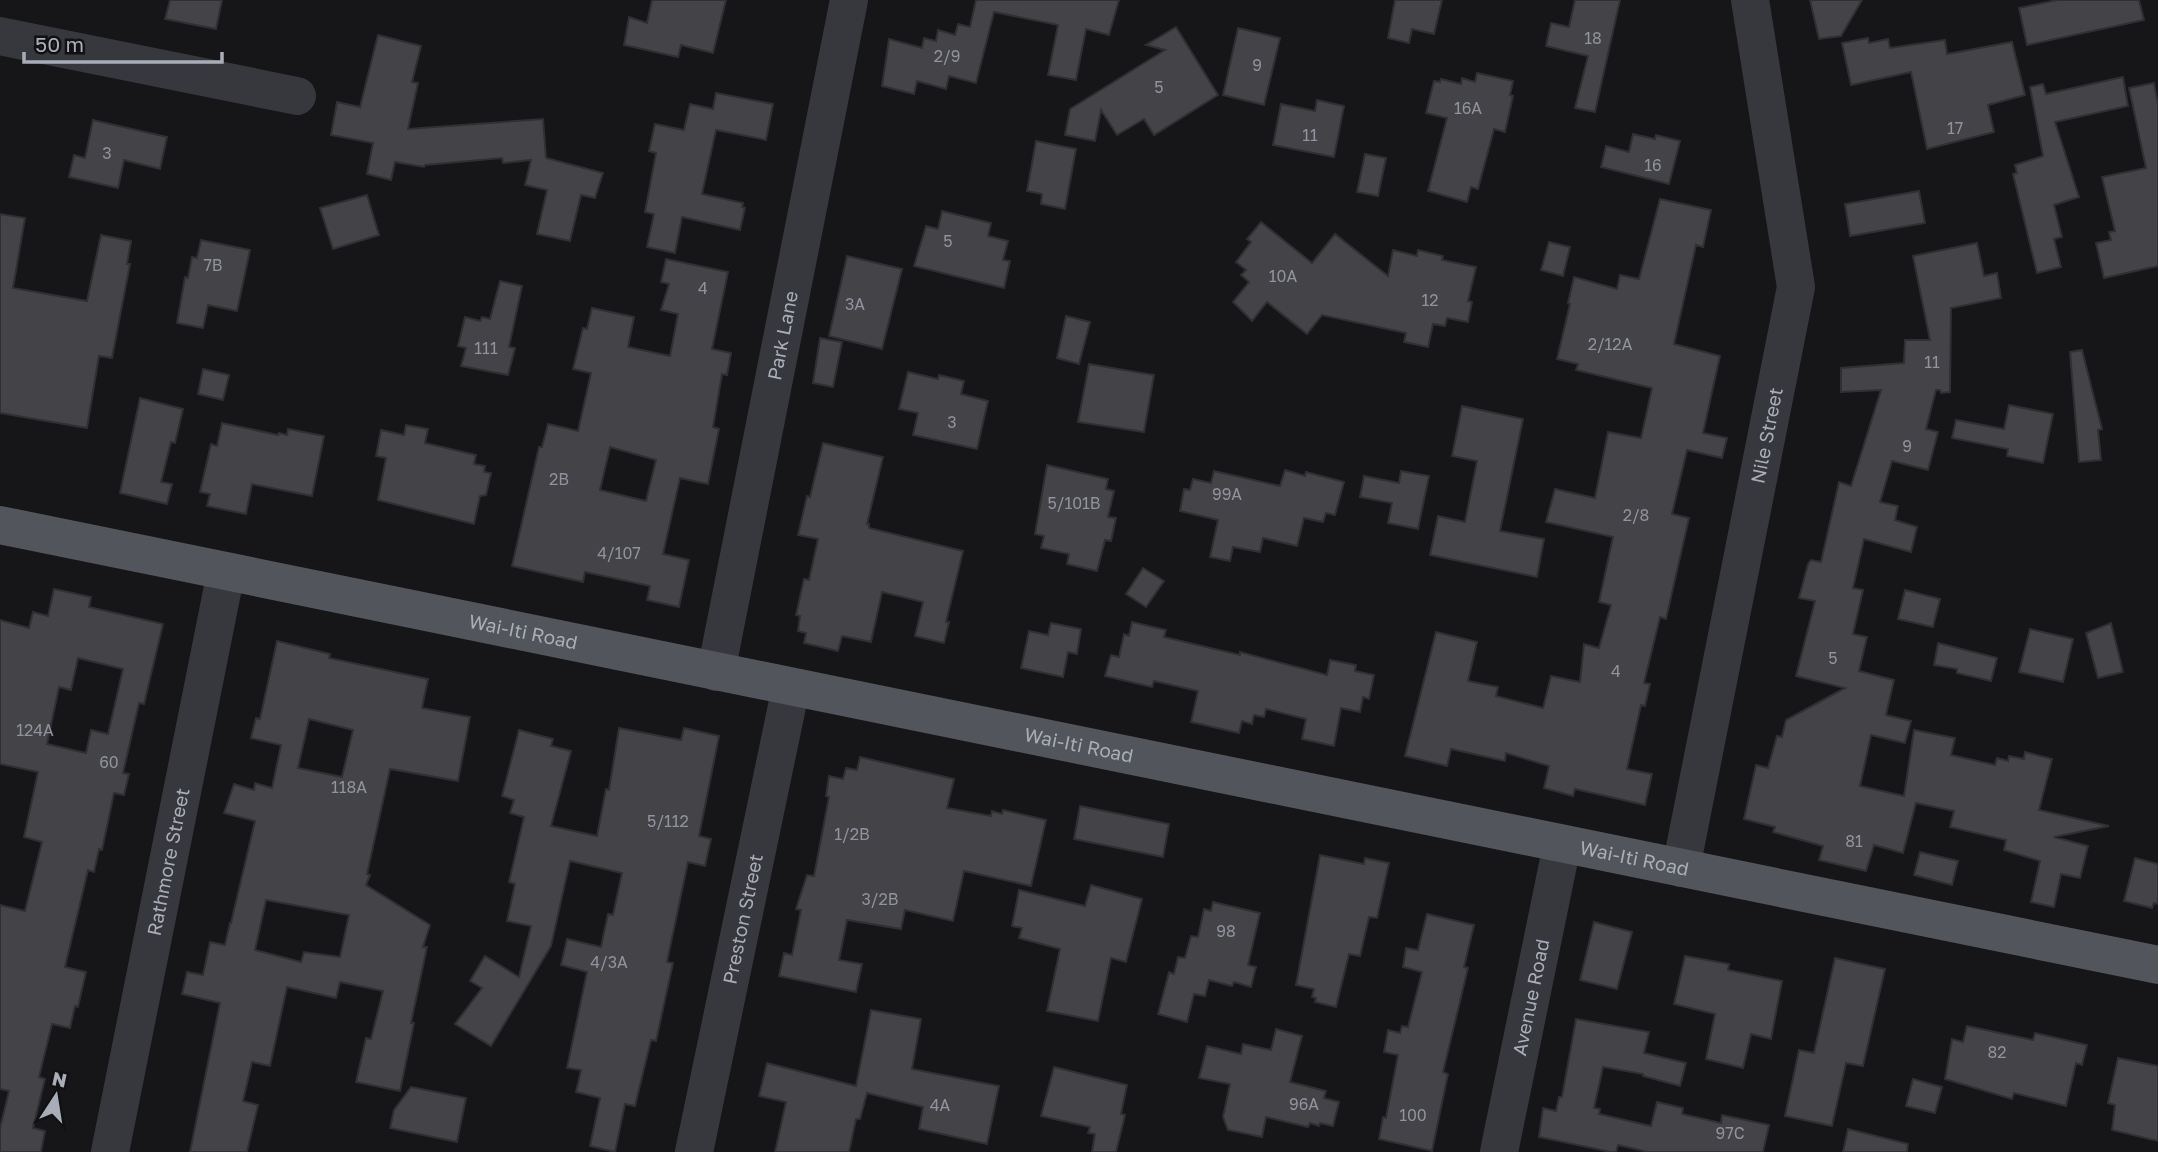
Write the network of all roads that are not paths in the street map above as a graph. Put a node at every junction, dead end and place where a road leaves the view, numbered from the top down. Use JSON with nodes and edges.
{"nodes":[{"id":1,"x":849,"y":0,"type":"edge"},
{"id":2,"x":1750,"y":0,"type":"edge"},
{"id":3,"x":0,"y":36,"type":"edge"},
{"id":4,"x":297,"y":96,"type":"dead end"},
{"id":5,"x":0,"y":525,"type":"edge"},
{"id":6,"x":226,"y":572,"type":"junction"},
{"id":7,"x":716,"y":672,"type":"junction"},
{"id":8,"x":791,"y":687,"type":"junction"},
{"id":9,"x":1562,"y":845,"type":"junction"},
{"id":10,"x":1681,"y":868,"type":"junction"},
{"id":11,"x":2158,"y":965,"type":"edge"},
{"id":12,"x":110,"y":1152,"type":"edge"},
{"id":13,"x":694,"y":1152,"type":"edge"},
{"id":14,"x":1499,"y":1152,"type":"edge"}],
"edges":[{"from":1,"to":7,"type":"street","name":"Park Lane"},
{"from":2,"to":10,"type":"street","name":"Nile Street"},
{"from":3,"to":4,"type":"street"},
{"from":5,"to":6,"type":"main road","name":"Wai-Iti Road"},
{"from":6,"to":7,"type":"main road","name":"Wai-Iti Road"},
{"from":6,"to":12,"type":"street","name":"Rathmore Street"},
{"from":7,"to":8,"type":"main road","name":"Wai-Iti Road"},
{"from":8,"to":9,"type":"main road","name":"Wai-Iti Road"},
{"from":8,"to":13,"type":"street","name":"Preston Street"},
{"from":9,"to":10,"type":"main road","name":"Wai-Iti Road"},
{"from":9,"to":14,"type":"street","name":"Avenue Road"},
{"from":10,"to":11,"type":"main road","name":"Wai-Iti Road"}]}
